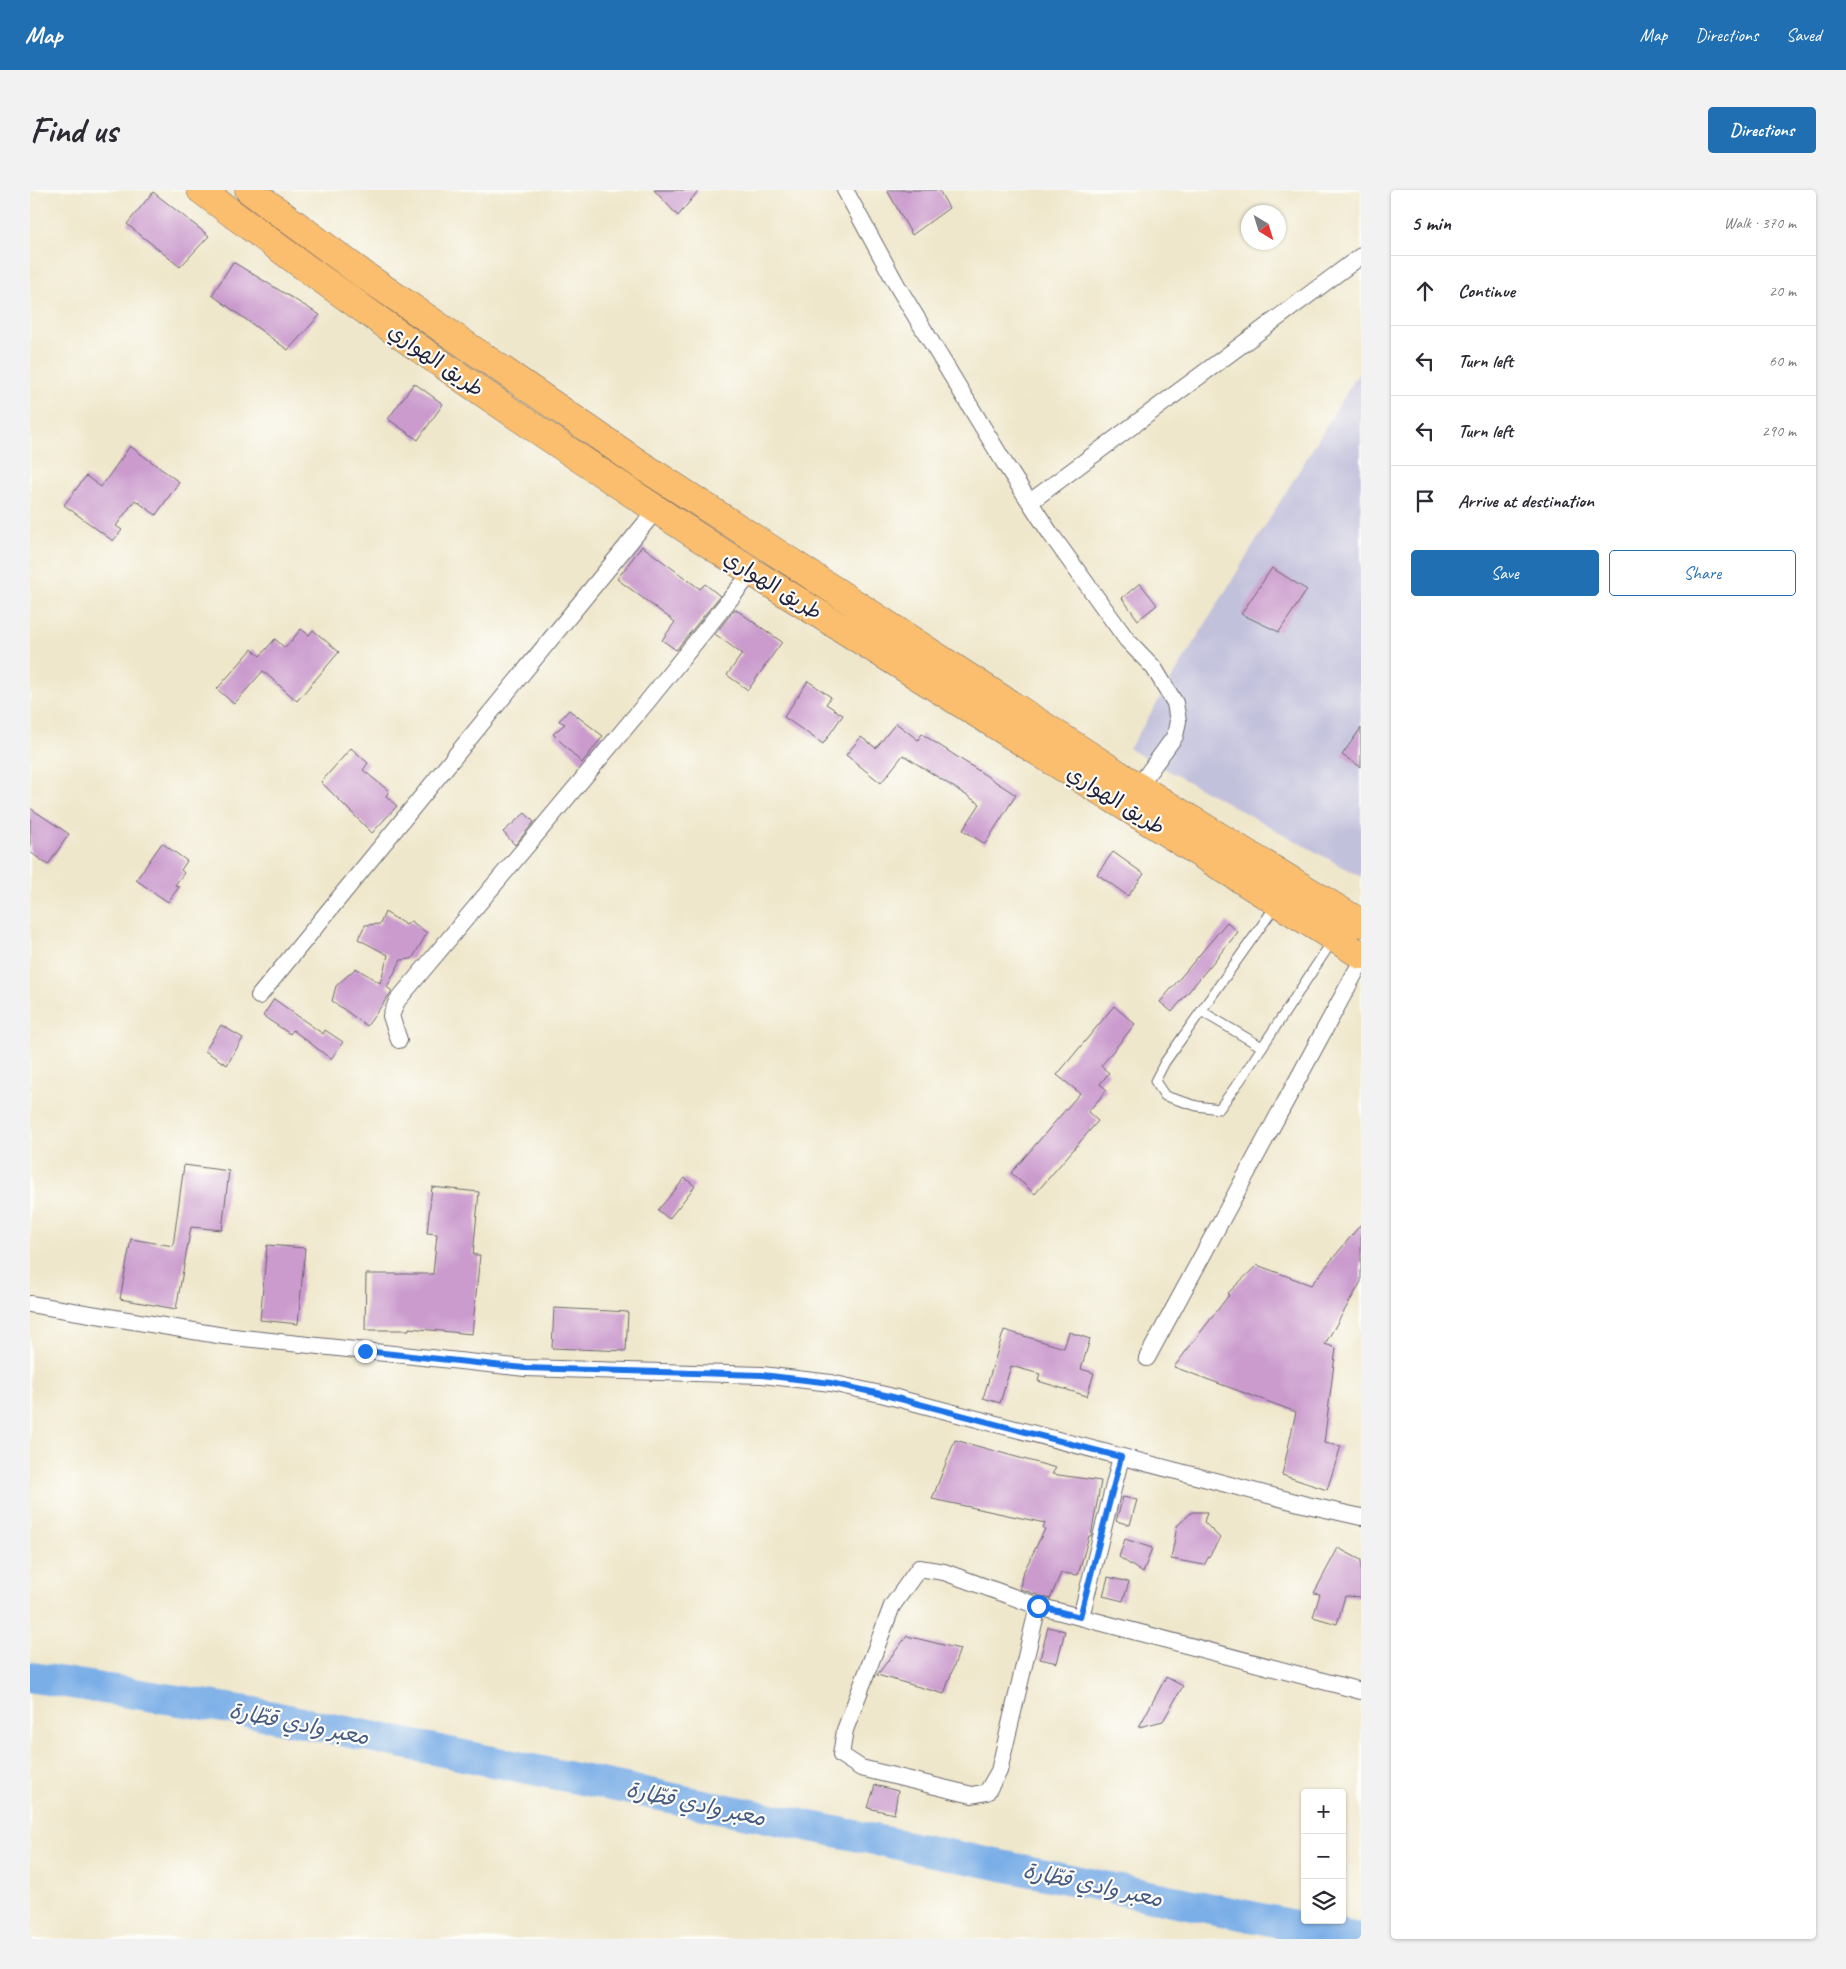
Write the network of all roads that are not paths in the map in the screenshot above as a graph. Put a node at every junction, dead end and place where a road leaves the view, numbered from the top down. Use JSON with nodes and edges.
{"nodes":[{"id":1,"x":201,"y":190,"type":"edge"},
{"id":2,"x":248,"y":190,"type":"edge"},
{"id":3,"x":845,"y":190,"type":"edge"},
{"id":4,"x":1361,"y":256,"type":"edge"},
{"id":5,"x":1030,"y":502,"type":"junction"},
{"id":6,"x":656,"y":510,"type":"junction"},
{"id":7,"x":752,"y":572,"type":"junction"},
{"id":8,"x":1138,"y":787,"type":"junction"},
{"id":9,"x":1278,"y":902,"type":"junction"},
{"id":10,"x":1361,"y":923,"type":"edge"},
{"id":11,"x":1334,"y":938,"type":"junction"},
{"id":12,"x":1361,"y":955,"type":"edge"},
{"id":13,"x":1361,"y":962,"type":"edge"},
{"id":14,"x":258,"y":996,"type":"dead end"},
{"id":15,"x":1201,"y":1011,"type":"junction"},
{"id":16,"x":398,"y":1040,"type":"dead end"},
{"id":17,"x":1262,"y":1047,"type":"junction"},
{"id":18,"x":30,"y":1304,"type":"edge"},
{"id":19,"x":1147,"y":1358,"type":"dead end"},
{"id":20,"x":1121,"y":1457,"type":"junction"},
{"id":21,"x":1361,"y":1516,"type":"edge"},
{"id":22,"x":1038,"y":1606,"type":"junction"},
{"id":23,"x":1080,"y":1617,"type":"junction"},
{"id":24,"x":1361,"y":1691,"type":"edge"}],
"edges":[{"from":1,"to":6,"type":"highway","name":"طريق الهواري"},
{"from":2,"to":8,"type":"highway","name":"طريق الهواري"},
{"from":3,"to":5,"type":"street"},
{"from":4,"to":5,"type":"street"},
{"from":5,"to":8,"type":"street"},
{"from":6,"to":7,"type":"highway","name":"طريق الهواري"},
{"from":6,"to":14,"type":"street"},
{"from":7,"to":9,"type":"highway","name":"طريق الهواري"},
{"from":7,"to":16,"type":"street"},
{"from":8,"to":10,"type":"highway","name":"طريق الهواري"},
{"from":9,"to":11,"type":"highway","name":"طريق الهواري"},
{"from":9,"to":15,"type":"lane"},
{"from":11,"to":12,"type":"highway","name":"طريق الهواري"},
{"from":11,"to":17,"type":"lane"},
{"from":13,"to":19,"type":"street"},
{"from":15,"to":17,"type":"lane"},
{"from":15,"to":17,"type":"lane"},
{"from":18,"to":20,"type":"street"},
{"from":20,"to":21,"type":"street"},
{"from":20,"to":23,"type":"street"},
{"from":22,"to":22,"type":"street"},
{"from":22,"to":23,"type":"street"},
{"from":23,"to":24,"type":"street"}]}
